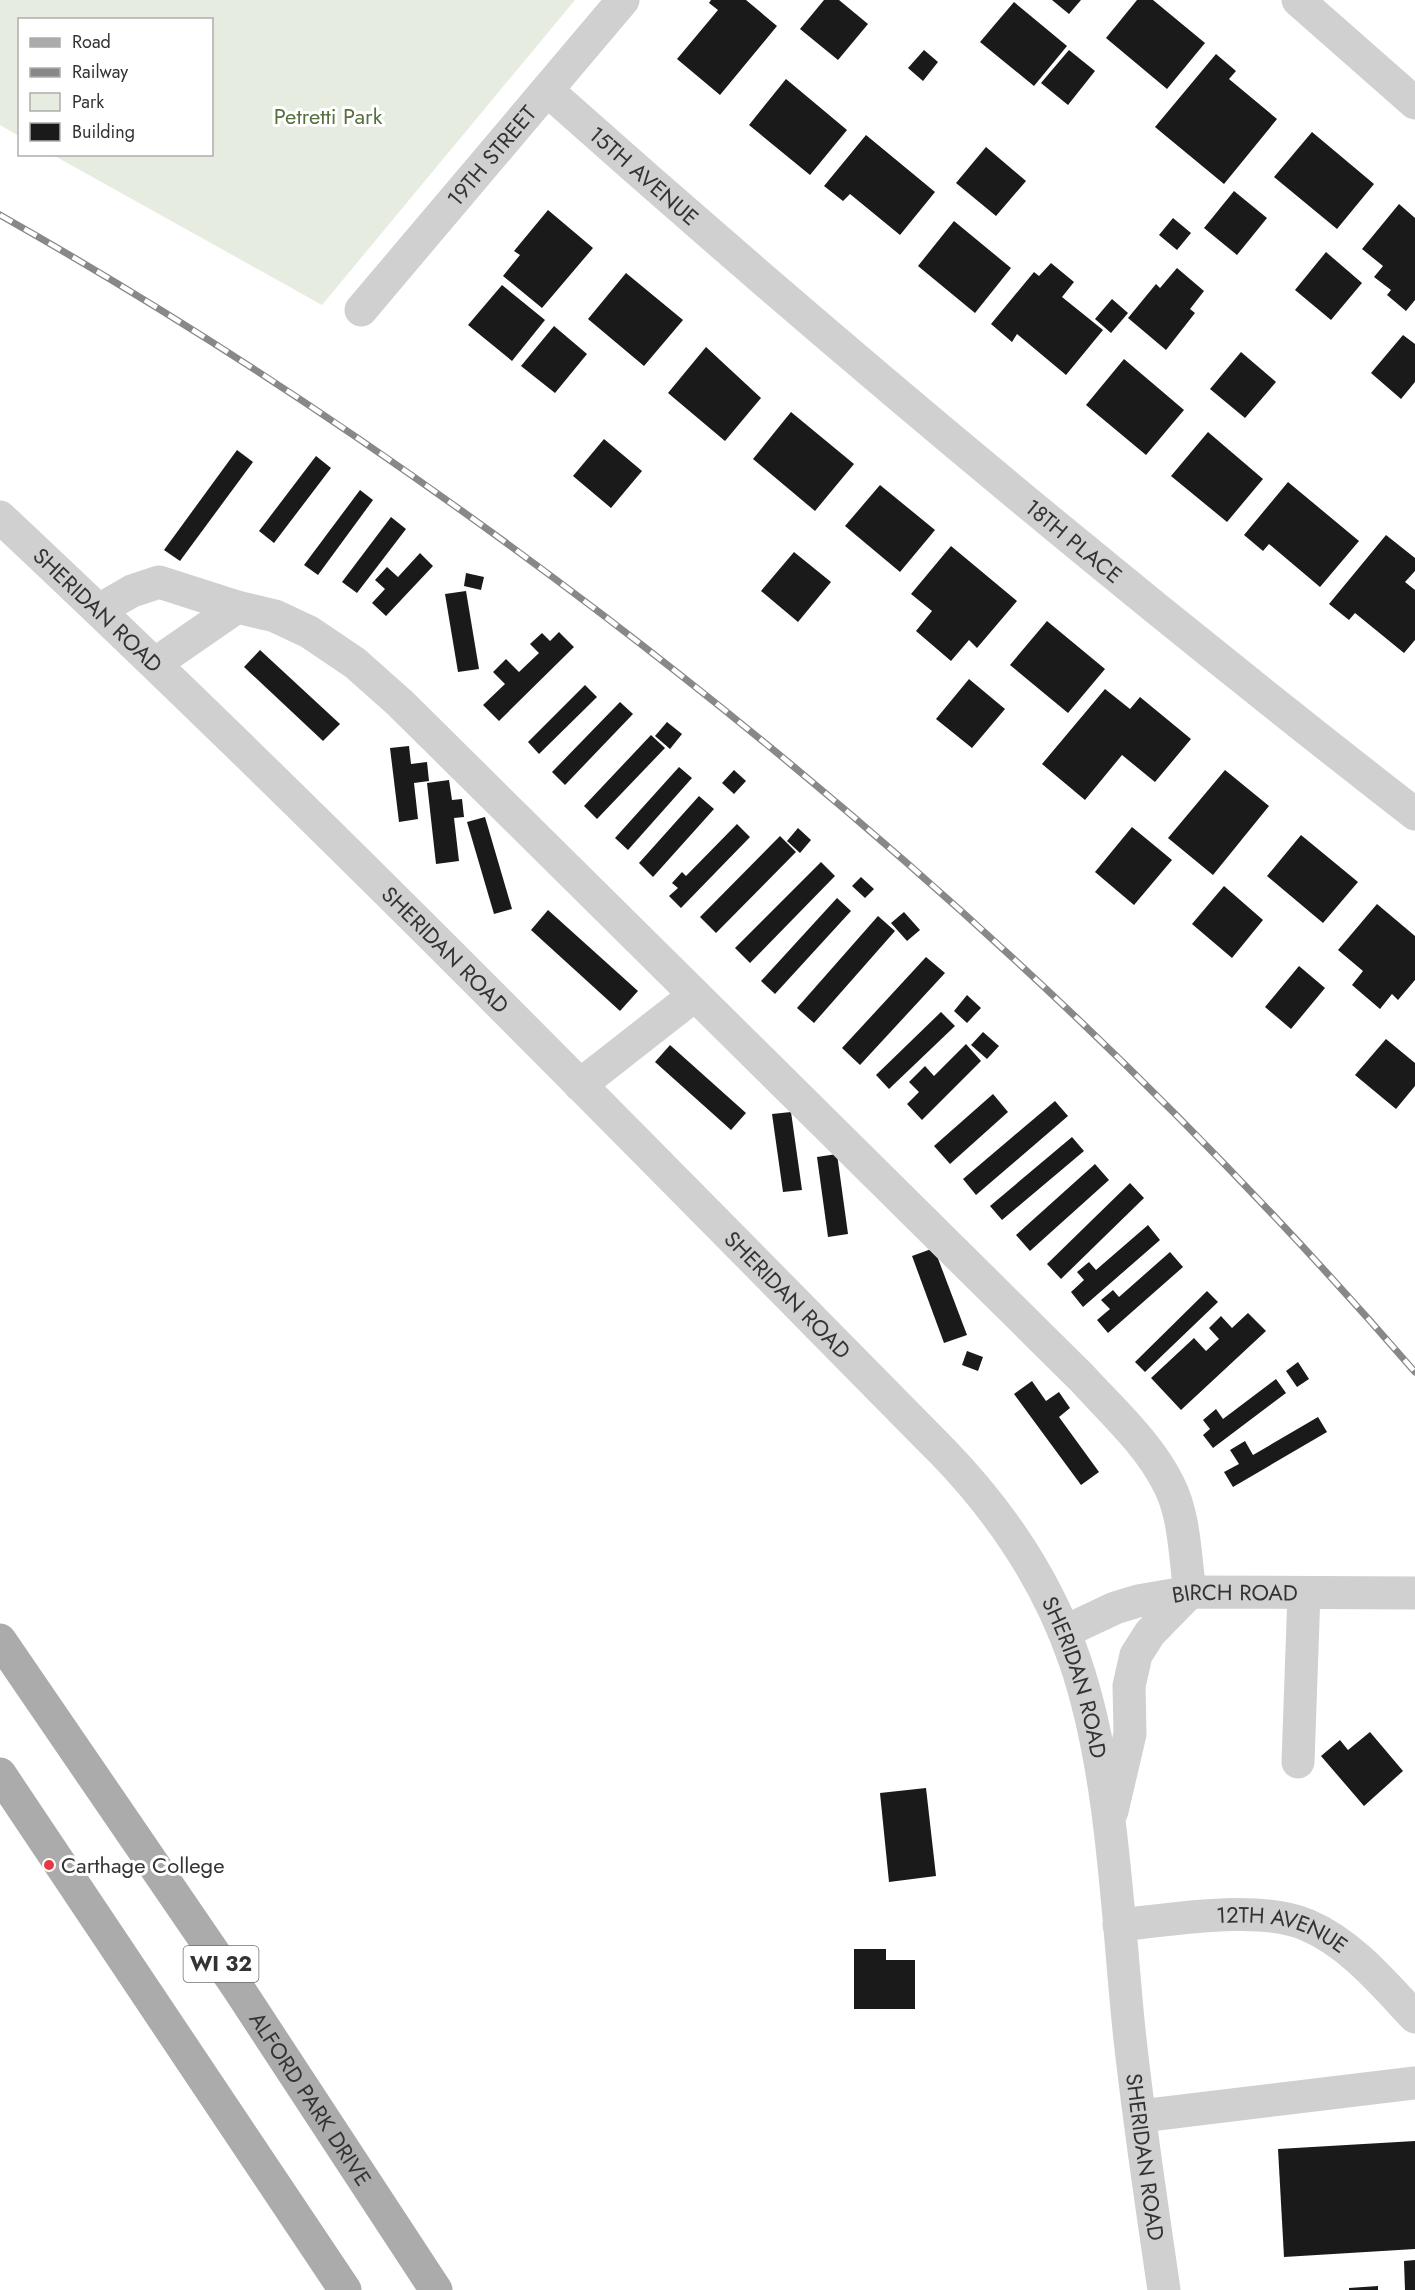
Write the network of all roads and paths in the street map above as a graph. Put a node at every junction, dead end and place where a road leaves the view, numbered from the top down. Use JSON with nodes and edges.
{"nodes":[{"id":1,"x":623,"y":0,"type":"edge"},
{"id":2,"x":1298,"y":0,"type":"edge"},
{"id":3,"x":548,"y":91,"type":"junction"},
{"id":4,"x":1415,"y":103,"type":"edge"},
{"id":5,"x":737,"y":259,"type":"joint"},
{"id":6,"x":360,"y":310,"type":"dead end"},
{"id":7,"x":0,"y":517,"type":"edge"},
{"id":8,"x":237,"y":608,"type":"junction"},
{"id":9,"x":99,"y":610,"type":"junction"},
{"id":10,"x":156,"y":663,"type":"junction"},
{"id":11,"x":1415,"y":814,"type":"edge"},
{"id":12,"x":695,"y":995,"type":"junction"},
{"id":13,"x":580,"y":1085,"type":"junction"},
{"id":14,"x":1190,"y":1592,"type":"junction"},
{"id":15,"x":1304,"y":1593,"type":"junction"},
{"id":16,"x":1415,"y":1593,"type":"edge"},
{"id":17,"x":1064,"y":1632,"type":"junction"},
{"id":18,"x":0,"y":1640,"type":"edge"},
{"id":19,"x":1298,"y":1762,"type":"dead end"},
{"id":20,"x":0,"y":1774,"type":"edge"},
{"id":21,"x":1108,"y":1827,"type":"junction"},
{"id":22,"x":1119,"y":1925,"type":"junction"},
{"id":23,"x":1415,"y":2017,"type":"edge"},
{"id":24,"x":1415,"y":2083,"type":"edge"},
{"id":25,"x":1141,"y":2116,"type":"junction"},
{"id":26,"x":345,"y":2290,"type":"edge"},
{"id":27,"x":436,"y":2290,"type":"edge"},
{"id":28,"x":1164,"y":2290,"type":"edge"}],
"edges":[{"from":1,"to":3,"type":"street","name":"19TH STREET"},
{"from":2,"to":4,"type":"street"},
{"from":3,"to":5,"type":"street","name":"15TH AVENUE"},
{"from":3,"to":6,"type":"street","name":"19TH STREET"},
{"from":5,"to":11,"type":"street","name":"18TH PLACE"},
{"from":7,"to":9,"type":"street","name":"SHERIDAN ROAD"},
{"from":8,"to":9,"type":"street"},
{"from":8,"to":10,"type":"street"},
{"from":8,"to":12,"type":"street"},
{"from":9,"to":10,"type":"street","name":"SHERIDAN ROAD"},
{"from":10,"to":13,"type":"street","name":"SHERIDAN ROAD"},
{"from":12,"to":13,"type":"street"},
{"from":12,"to":14,"type":"street"},
{"from":13,"to":17,"type":"street","name":"SHERIDAN ROAD"},
{"from":14,"to":15,"type":"street","name":"BIRCH ROAD"},
{"from":14,"to":17,"type":"street","name":"BIRCH ROAD"},
{"from":14,"to":21,"type":"street"},
{"from":15,"to":16,"type":"street","name":"BIRCH ROAD"},
{"from":15,"to":19,"type":"street"},
{"from":17,"to":21,"type":"street","name":"SHERIDAN ROAD"},
{"from":18,"to":27,"type":"main road","name":"ALFORD PARK DRIVE","number":"WI 32"},
{"from":20,"to":26,"type":"main road"},
{"from":21,"to":22,"type":"street","name":"SHERIDAN ROAD"},
{"from":22,"to":23,"type":"street","name":"12TH AVENUE"},
{"from":22,"to":25,"type":"street","name":"SHERIDAN ROAD"},
{"from":24,"to":25,"type":"street"},
{"from":25,"to":28,"type":"street","name":"SHERIDAN ROAD"}]}
